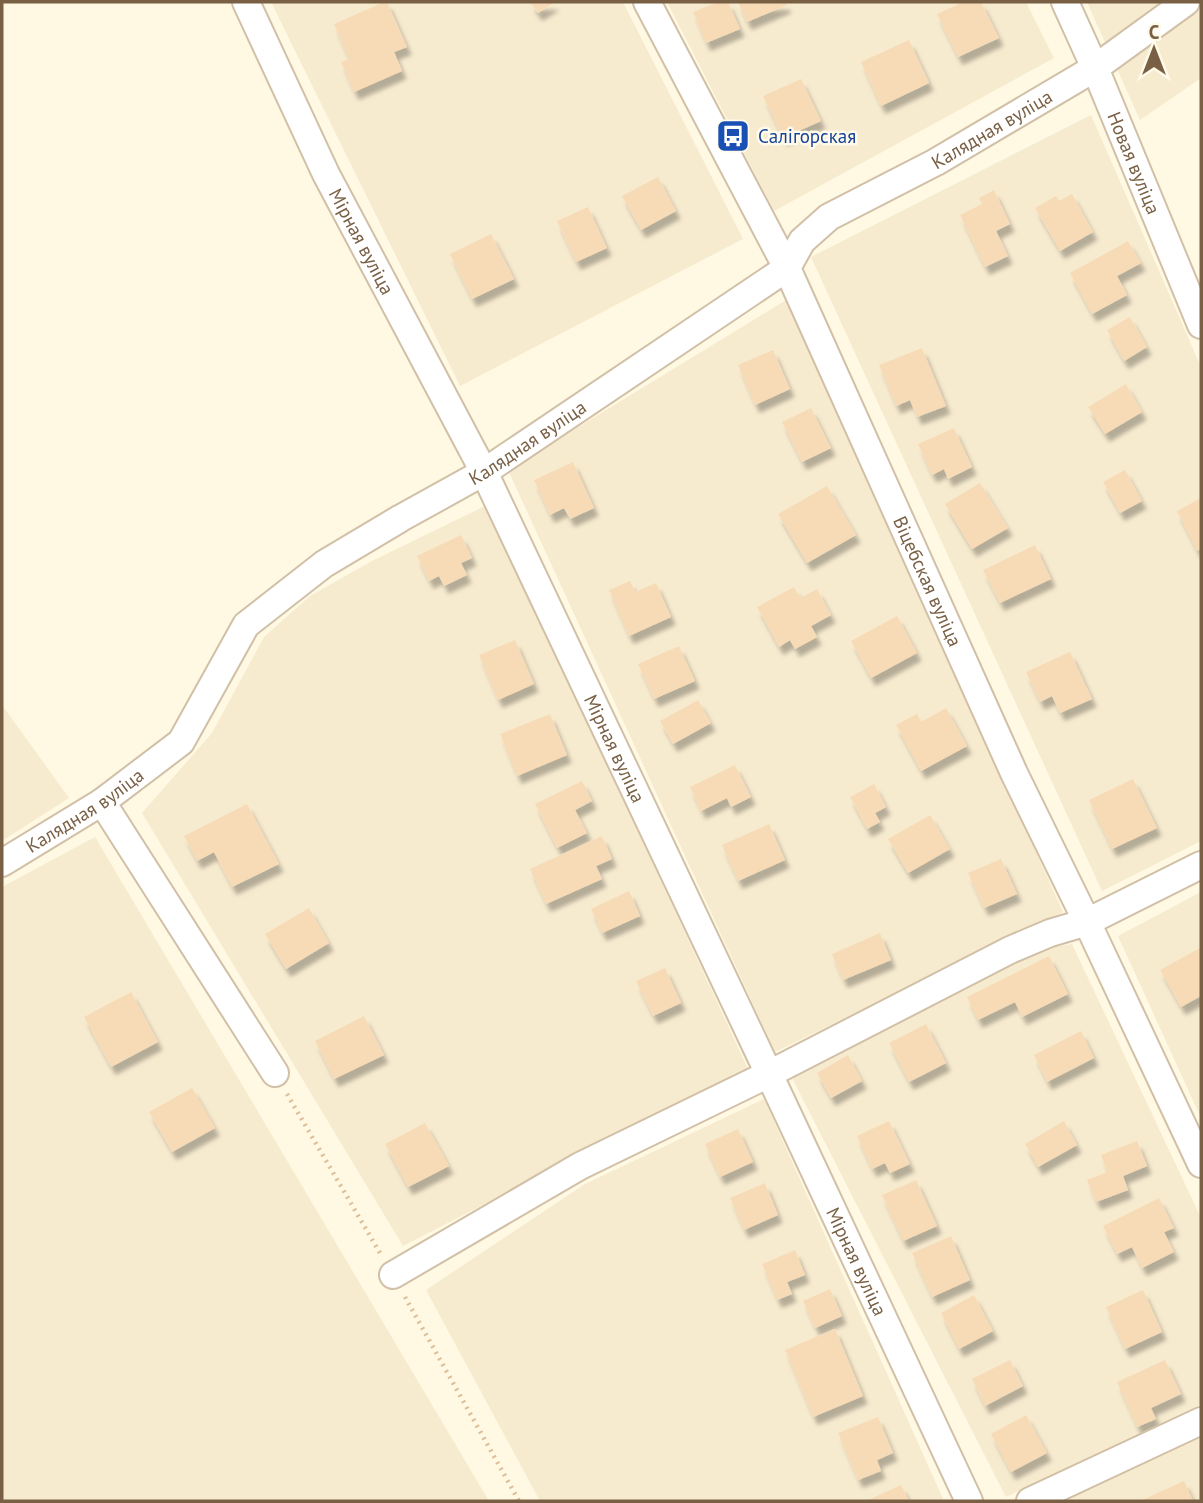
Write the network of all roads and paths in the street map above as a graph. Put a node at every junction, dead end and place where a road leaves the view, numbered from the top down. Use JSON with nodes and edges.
{"nodes":[{"id":1,"x":246,"y":2,"type":"edge"},
{"id":2,"x":648,"y":2,"type":"edge"},
{"id":3,"x":1065,"y":2,"type":"edge"},
{"id":4,"x":1186,"y":2,"type":"edge"},
{"id":5,"x":1095,"y":68,"type":"junction"},
{"id":6,"x":788,"y":268,"type":"junction"},
{"id":7,"x":1201,"y":325,"type":"edge"},
{"id":8,"x":484,"y":472,"type":"junction"},
{"id":9,"x":102,"y":802,"type":"junction"},
{"id":10,"x":2,"y":863,"type":"edge"},
{"id":11,"x":1201,"y":865,"type":"edge"},
{"id":12,"x":1087,"y":922,"type":"junction"},
{"id":13,"x":275,"y":1073,"type":"dead end"},
{"id":14,"x":769,"y":1074,"type":"junction"},
{"id":15,"x":1201,"y":1164,"type":"edge"},
{"id":16,"x":393,"y":1275,"type":"dead end"},
{"id":17,"x":1201,"y":1421,"type":"edge"},
{"id":18,"x":969,"y":1501,"type":"edge"},
{"id":19,"x":1030,"y":1501,"type":"edge"}],
"edges":[{"from":1,"to":8,"type":"street","name":"Мірная вуліца"},
{"from":2,"to":6,"type":"street","name":"Віцебская вуліца"},
{"from":3,"to":5,"type":"street","name":"Новая вуліца"},
{"from":4,"to":5,"type":"street","name":"Калядная вуліца"},
{"from":5,"to":6,"type":"street","name":"Калядная вуліца"},
{"from":5,"to":7,"type":"street","name":"Новая вуліца"},
{"from":6,"to":8,"type":"street","name":"Калядная вуліца"},
{"from":6,"to":12,"type":"street","name":"Віцебская вуліца"},
{"from":8,"to":9,"type":"street","name":"Калядная вуліца"},
{"from":8,"to":14,"type":"street","name":"Мірная вуліца"},
{"from":9,"to":10,"type":"street","name":"Калядная вуліца"},
{"from":9,"to":13,"type":"street"},
{"from":11,"to":12,"type":"street"},
{"from":12,"to":14,"type":"street"},
{"from":12,"to":15,"type":"street","name":"Віцебская вуліца"},
{"from":14,"to":16,"type":"street"},
{"from":14,"to":18,"type":"street","name":"Мірная вуліца"},
{"from":17,"to":19,"type":"street"}]}
